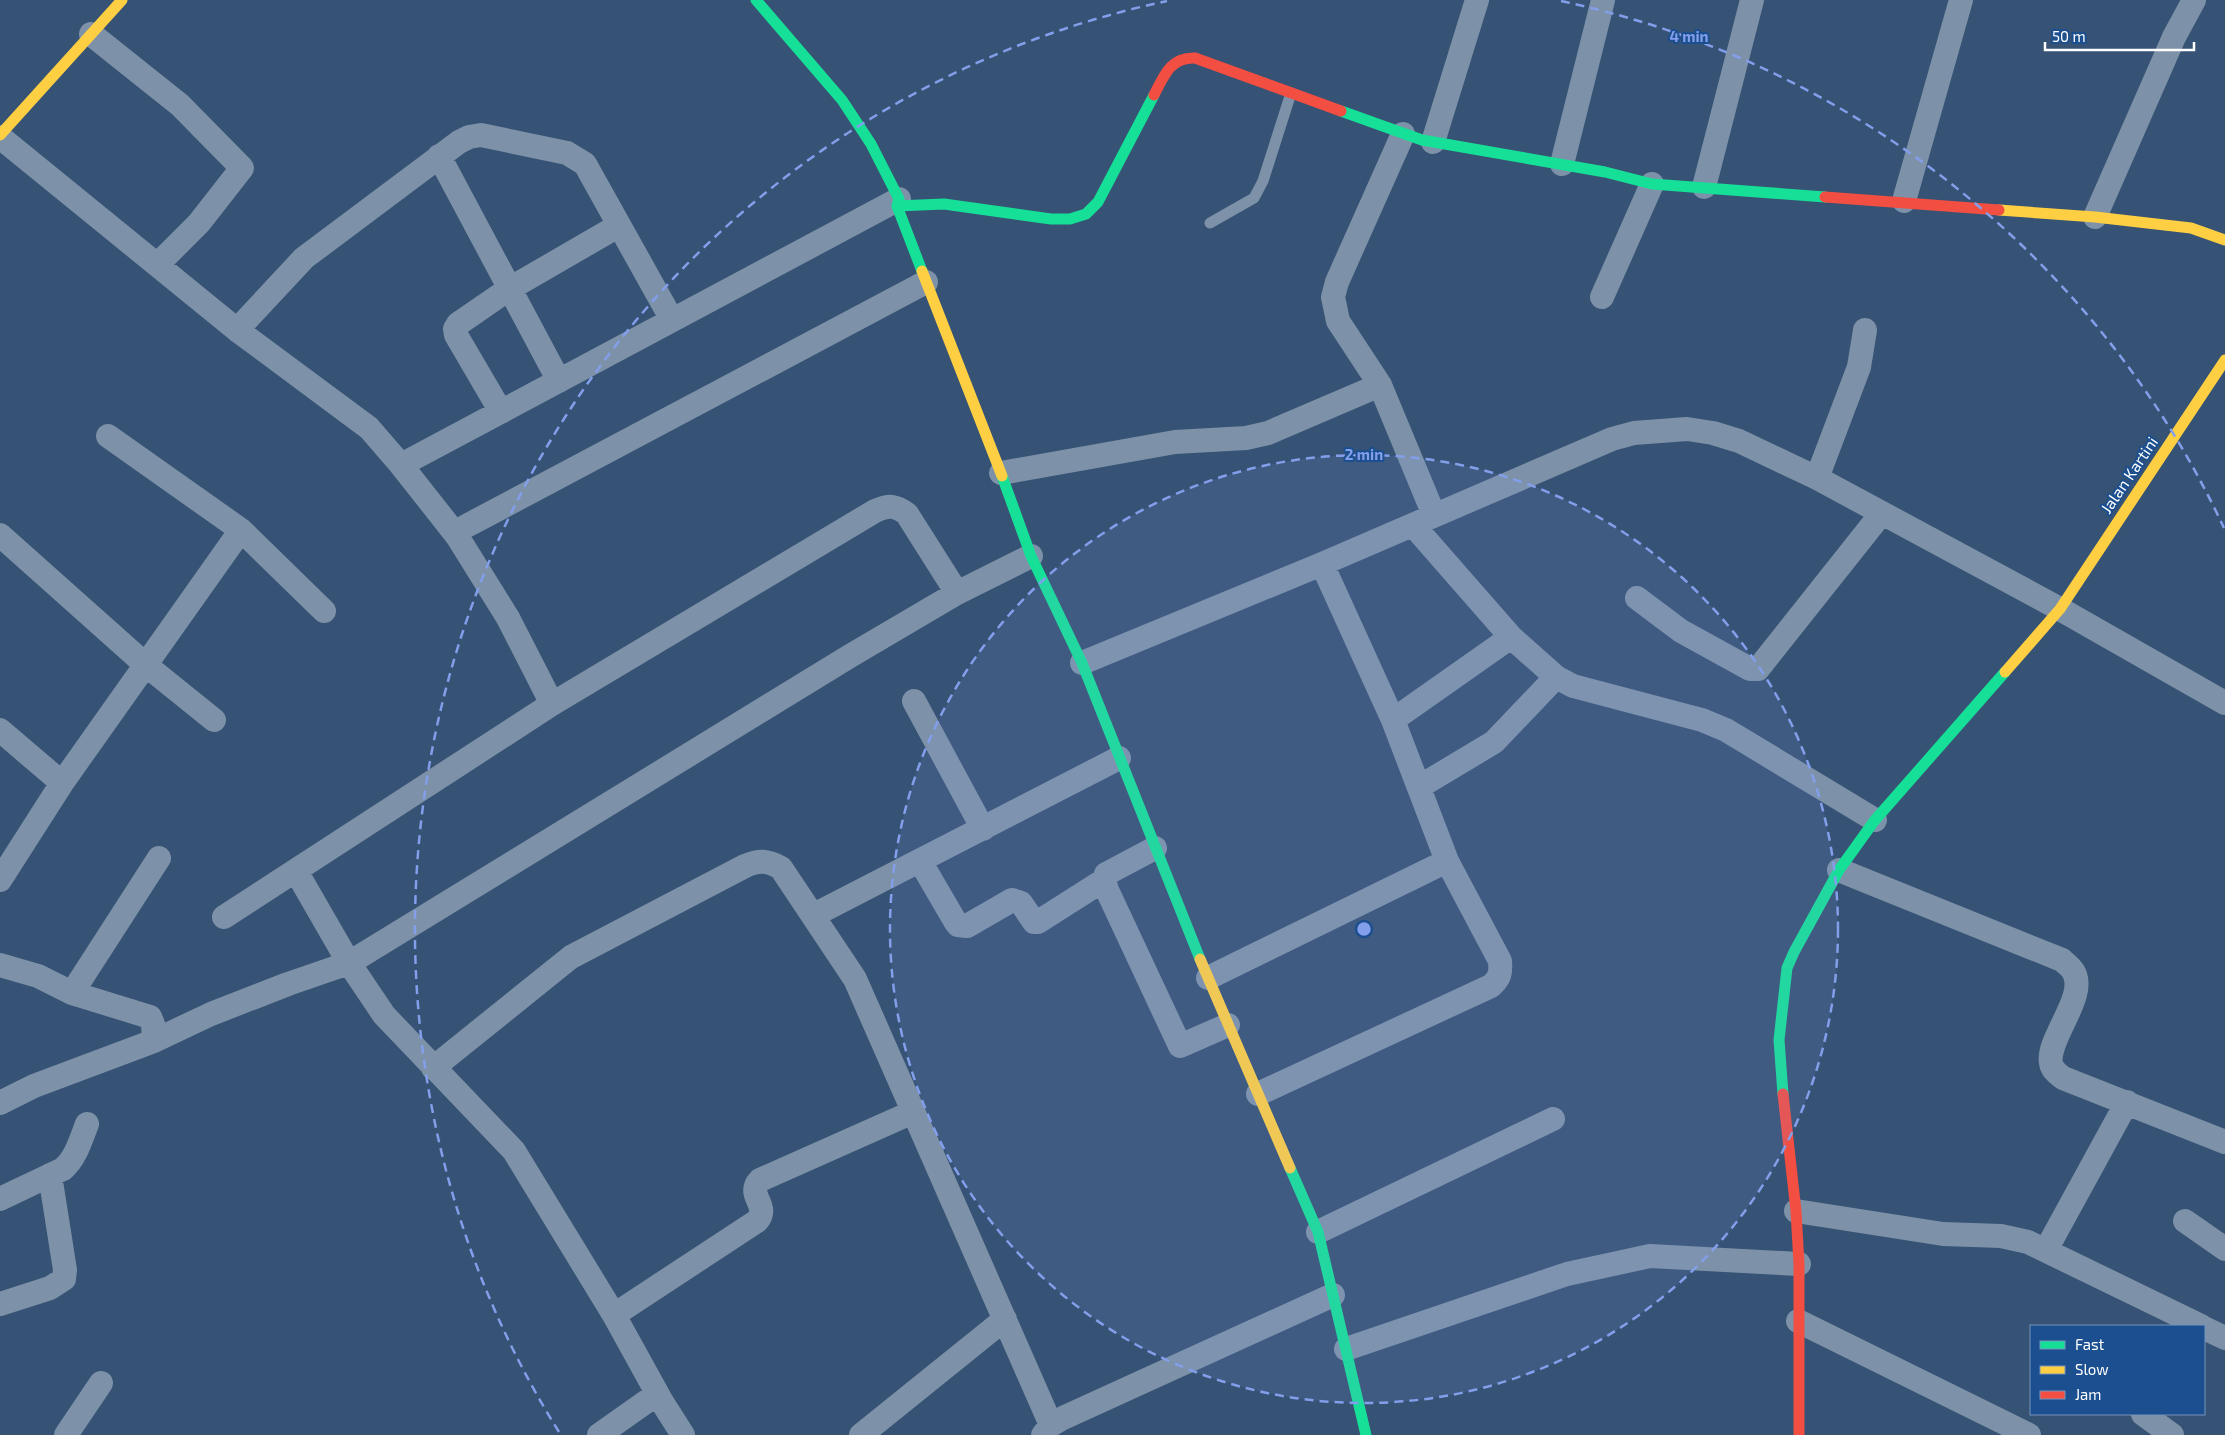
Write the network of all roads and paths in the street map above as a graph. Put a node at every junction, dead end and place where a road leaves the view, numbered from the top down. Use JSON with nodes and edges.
{"nodes":[{"id":1,"x":122,"y":0,"type":"edge"},
{"id":2,"x":756,"y":0,"type":"edge"},
{"id":3,"x":1477,"y":0,"type":"edge"},
{"id":4,"x":1602,"y":0,"type":"edge"},
{"id":5,"x":1752,"y":0,"type":"edge"},
{"id":6,"x":1961,"y":0,"type":"edge"},
{"id":7,"x":2194,"y":0,"type":"edge"},
{"id":8,"x":91,"y":34,"type":"junction"},
{"id":9,"x":1291,"y":93,"type":"junction"},
{"id":10,"x":1403,"y":134,"type":"junction"},
{"id":11,"x":0,"y":136,"type":"edge"},
{"id":12,"x":1433,"y":142,"type":"junction"},
{"id":13,"x":439,"y":156,"type":"junction"},
{"id":14,"x":1562,"y":164,"type":"junction"},
{"id":15,"x":1652,"y":184,"type":"junction"},
{"id":16,"x":1704,"y":188,"type":"junction"},
{"id":17,"x":1904,"y":201,"type":"junction"},
{"id":18,"x":898,"y":203,"type":"junction"},
{"id":19,"x":2096,"y":217,"type":"junction"},
{"id":20,"x":1210,"y":222,"type":"dead end"},
{"id":21,"x":618,"y":226,"type":"junction"},
{"id":22,"x":2225,"y":240,"type":"edge"},
{"id":23,"x":157,"y":264,"type":"junction"},
{"id":24,"x":926,"y":282,"type":"junction"},
{"id":25,"x":509,"y":289,"type":"junction"},
{"id":26,"x":1602,"y":297,"type":"dead end"},
{"id":27,"x":672,"y":320,"type":"junction"},
{"id":28,"x":236,"y":330,"type":"junction"},
{"id":29,"x":1865,"y":330,"type":"dead end"},
{"id":30,"x":2225,"y":360,"type":"edge"},
{"id":31,"x":558,"y":381,"type":"junction"},
{"id":32,"x":1380,"y":385,"type":"junction"},
{"id":33,"x":501,"y":412,"type":"junction"},
{"id":34,"x":108,"y":436,"type":"dead end"},
{"id":35,"x":401,"y":465,"type":"junction"},
{"id":36,"x":1001,"y":473,"type":"junction"},
{"id":37,"x":1817,"y":478,"type":"junction"},
{"id":38,"x":1881,"y":514,"type":"junction"},
{"id":39,"x":1424,"y":520,"type":"junction"},
{"id":40,"x":242,"y":530,"type":"junction"},
{"id":41,"x":455,"y":532,"type":"junction"},
{"id":42,"x":0,"y":535,"type":"edge"},
{"id":43,"x":1031,"y":556,"type":"junction"},
{"id":44,"x":1322,"y":564,"type":"junction"},
{"id":45,"x":957,"y":593,"type":"junction"},
{"id":46,"x":1637,"y":598,"type":"dead end"},
{"id":47,"x":2060,"y":609,"type":"junction"},
{"id":48,"x":324,"y":611,"type":"dead end"},
{"id":49,"x":1510,"y":637,"type":"junction"},
{"id":50,"x":1082,"y":663,"type":"junction"},
{"id":51,"x":147,"y":666,"type":"junction"},
{"id":52,"x":1556,"y":677,"type":"junction"},
{"id":53,"x":914,"y":701,"type":"dead end"},
{"id":54,"x":2225,"y":703,"type":"edge"},
{"id":55,"x":552,"y":704,"type":"junction"},
{"id":56,"x":214,"y":720,"type":"dead end"},
{"id":57,"x":1393,"y":720,"type":"junction"},
{"id":58,"x":0,"y":730,"type":"edge"},
{"id":59,"x":1119,"y":758,"type":"junction"},
{"id":60,"x":62,"y":783,"type":"junction"},
{"id":61,"x":1419,"y":787,"type":"junction"},
{"id":62,"x":1875,"y":820,"type":"junction"},
{"id":63,"x":983,"y":828,"type":"junction"},
{"id":64,"x":1155,"y":848,"type":"junction"},
{"id":65,"x":159,"y":858,"type":"dead end"},
{"id":66,"x":920,"y":861,"type":"junction"},
{"id":67,"x":1447,"y":861,"type":"junction"},
{"id":68,"x":296,"y":870,"type":"junction"},
{"id":69,"x":1839,"y":870,"type":"junction"},
{"id":70,"x":0,"y":880,"type":"edge"},
{"id":71,"x":1104,"y":880,"type":"junction"},
{"id":72,"x":814,"y":916,"type":"junction"},
{"id":73,"x":224,"y":917,"type":"dead end"},
{"id":74,"x":349,"y":963,"type":"junction"},
{"id":75,"x":0,"y":964,"type":"edge"},
{"id":76,"x":1208,"y":978,"type":"junction"},
{"id":77,"x":72,"y":992,"type":"junction"},
{"id":78,"x":1228,"y":1025,"type":"junction"},
{"id":79,"x":154,"y":1041,"type":"junction"},
{"id":80,"x":433,"y":1068,"type":"junction"},
{"id":81,"x":1258,"y":1094,"type":"junction"},
{"id":82,"x":2127,"y":1102,"type":"junction"},
{"id":83,"x":0,"y":1103,"type":"edge"},
{"id":84,"x":913,"y":1112,"type":"junction"},
{"id":85,"x":1553,"y":1119,"type":"dead end"},
{"id":86,"x":87,"y":1124,"type":"dead end"},
{"id":87,"x":2225,"y":1142,"type":"edge"},
{"id":88,"x":50,"y":1175,"type":"junction"},
{"id":89,"x":0,"y":1199,"type":"edge"},
{"id":90,"x":1796,"y":1211,"type":"junction"},
{"id":91,"x":2185,"y":1221,"type":"dead end"},
{"id":92,"x":1318,"y":1232,"type":"junction"},
{"id":93,"x":2225,"y":1249,"type":"edge"},
{"id":94,"x":2046,"y":1250,"type":"junction"},
{"id":95,"x":1799,"y":1264,"type":"junction"},
{"id":96,"x":1333,"y":1295,"type":"junction"},
{"id":97,"x":0,"y":1304,"type":"edge"},
{"id":98,"x":614,"y":1314,"type":"junction"},
{"id":99,"x":1005,"y":1320,"type":"junction"},
{"id":100,"x":1798,"y":1321,"type":"junction"},
{"id":101,"x":2198,"y":1325,"type":"edge"},
{"id":102,"x":2205,"y":1328,"type":"edge"},
{"id":103,"x":2225,"y":1338,"type":"edge"},
{"id":104,"x":1346,"y":1349,"type":"junction"},
{"id":105,"x":101,"y":1383,"type":"dead end"},
{"id":106,"x":657,"y":1394,"type":"junction"},
{"id":107,"x":2144,"y":1415,"type":"edge"},
{"id":108,"x":1047,"y":1430,"type":"edge"},
{"id":109,"x":66,"y":1435,"type":"edge"},
{"id":110,"x":599,"y":1435,"type":"edge"},
{"id":111,"x":683,"y":1435,"type":"edge"},
{"id":112,"x":861,"y":1435,"type":"edge"},
{"id":113,"x":1366,"y":1435,"type":"edge"},
{"id":114,"x":1799,"y":1435,"type":"edge"},
{"id":115,"x":2029,"y":1435,"type":"edge"},
{"id":116,"x":2172,"y":1435,"type":"edge"}],
"edges":[{"from":1,"to":8,"type":"street"},
{"from":2,"to":18,"type":"street"},
{"from":3,"to":12,"type":"street"},
{"from":4,"to":14,"type":"street"},
{"from":5,"to":16,"type":"street"},
{"from":6,"to":17,"type":"street"},
{"from":7,"to":19,"type":"street"},
{"from":8,"to":11,"type":"street"},
{"from":8,"to":23,"type":"street"},
{"from":9,"to":10,"type":"street"},
{"from":9,"to":18,"type":"street"},
{"from":9,"to":20,"type":"lane"},
{"from":10,"to":12,"type":"street"},
{"from":10,"to":32,"type":"street"},
{"from":11,"to":23,"type":"street"},
{"from":12,"to":14,"type":"street"},
{"from":13,"to":21,"type":"street"},
{"from":13,"to":25,"type":"street"},
{"from":13,"to":28,"type":"street"},
{"from":14,"to":15,"type":"street"},
{"from":15,"to":16,"type":"street"},
{"from":15,"to":26,"type":"street"},
{"from":16,"to":17,"type":"street"},
{"from":17,"to":19,"type":"street"},
{"from":18,"to":24,"type":"street"},
{"from":18,"to":27,"type":"street"},
{"from":19,"to":22,"type":"street"},
{"from":21,"to":25,"type":"street"},
{"from":21,"to":27,"type":"street"},
{"from":23,"to":28,"type":"street"},
{"from":24,"to":36,"type":"street"},
{"from":24,"to":41,"type":"street"},
{"from":25,"to":31,"type":"street"},
{"from":25,"to":33,"type":"street"},
{"from":27,"to":31,"type":"street"},
{"from":28,"to":35,"type":"street"},
{"from":29,"to":37,"type":"street"},
{"from":30,"to":47,"type":"street","name":"Jalan Kartini"},
{"from":31,"to":33,"type":"street"},
{"from":32,"to":36,"type":"street"},
{"from":32,"to":39,"type":"street"},
{"from":33,"to":35,"type":"street"},
{"from":34,"to":40,"type":"street"},
{"from":35,"to":41,"type":"street"},
{"from":36,"to":43,"type":"street"},
{"from":37,"to":38,"type":"street"},
{"from":37,"to":39,"type":"street"},
{"from":38,"to":46,"type":"street"},
{"from":38,"to":47,"type":"street"},
{"from":39,"to":44,"type":"street"},
{"from":39,"to":49,"type":"street"},
{"from":40,"to":48,"type":"street"},
{"from":40,"to":51,"type":"street"},
{"from":41,"to":55,"type":"street"},
{"from":42,"to":51,"type":"street"},
{"from":43,"to":45,"type":"street"},
{"from":43,"to":50,"type":"street"},
{"from":44,"to":50,"type":"street"},
{"from":44,"to":57,"type":"street"},
{"from":45,"to":55,"type":"street"},
{"from":45,"to":74,"type":"street"},
{"from":47,"to":54,"type":"street"},
{"from":47,"to":62,"type":"street","name":"Jalan Kartini"},
{"from":49,"to":52,"type":"street"},
{"from":49,"to":57,"type":"street"},
{"from":50,"to":59,"type":"street"},
{"from":51,"to":56,"type":"street"},
{"from":51,"to":60,"type":"street"},
{"from":52,"to":61,"type":"street"},
{"from":52,"to":62,"type":"street"},
{"from":53,"to":63,"type":"street"},
{"from":55,"to":68,"type":"street"},
{"from":57,"to":61,"type":"street"},
{"from":58,"to":60,"type":"street"},
{"from":59,"to":63,"type":"street"},
{"from":59,"to":64,"type":"street"},
{"from":60,"to":70,"type":"street"},
{"from":61,"to":67,"type":"street"},
{"from":62,"to":69,"type":"street","name":"Jalan Kartini"},
{"from":63,"to":66,"type":"street"},
{"from":64,"to":71,"type":"street"},
{"from":64,"to":76,"type":"street"},
{"from":65,"to":77,"type":"street"},
{"from":66,"to":71,"type":"street"},
{"from":66,"to":72,"type":"street"},
{"from":67,"to":76,"type":"street"},
{"from":67,"to":81,"type":"street"},
{"from":68,"to":73,"type":"street"},
{"from":68,"to":74,"type":"street"},
{"from":69,"to":82,"type":"street"},
{"from":69,"to":90,"type":"street","name":"Jalan Kartini"},
{"from":71,"to":78,"type":"street"},
{"from":72,"to":80,"type":"street"},
{"from":72,"to":84,"type":"street"},
{"from":74,"to":79,"type":"street"},
{"from":74,"to":80,"type":"street"},
{"from":75,"to":77,"type":"street"},
{"from":76,"to":78,"type":"street"},
{"from":77,"to":79,"type":"street"},
{"from":78,"to":81,"type":"street"},
{"from":79,"to":83,"type":"street"},
{"from":80,"to":98,"type":"street"},
{"from":81,"to":92,"type":"street"},
{"from":82,"to":87,"type":"street"},
{"from":82,"to":94,"type":"street"},
{"from":84,"to":98,"type":"street"},
{"from":84,"to":99,"type":"street"},
{"from":85,"to":92,"type":"street"},
{"from":86,"to":88,"type":"street"},
{"from":88,"to":89,"type":"street"},
{"from":88,"to":97,"type":"street"},
{"from":90,"to":94,"type":"street"},
{"from":90,"to":95,"type":"street","name":"Jalan Kartini"},
{"from":91,"to":93,"type":"street"},
{"from":92,"to":96,"type":"street"},
{"from":94,"to":101,"type":"street"},
{"from":95,"to":100,"type":"street","name":"Jalan Kartini"},
{"from":95,"to":104,"type":"street"},
{"from":96,"to":104,"type":"street"},
{"from":96,"to":108,"type":"street"},
{"from":98,"to":106,"type":"street"},
{"from":99,"to":108,"type":"street"},
{"from":99,"to":112,"type":"street"},
{"from":100,"to":114,"type":"street","name":"Jalan Kartini"},
{"from":100,"to":115,"type":"street"},
{"from":102,"to":103,"type":"street"},
{"from":104,"to":113,"type":"street"},
{"from":105,"to":109,"type":"street"},
{"from":106,"to":110,"type":"street"},
{"from":106,"to":111,"type":"street"},
{"from":107,"to":116,"type":"street"}]}
